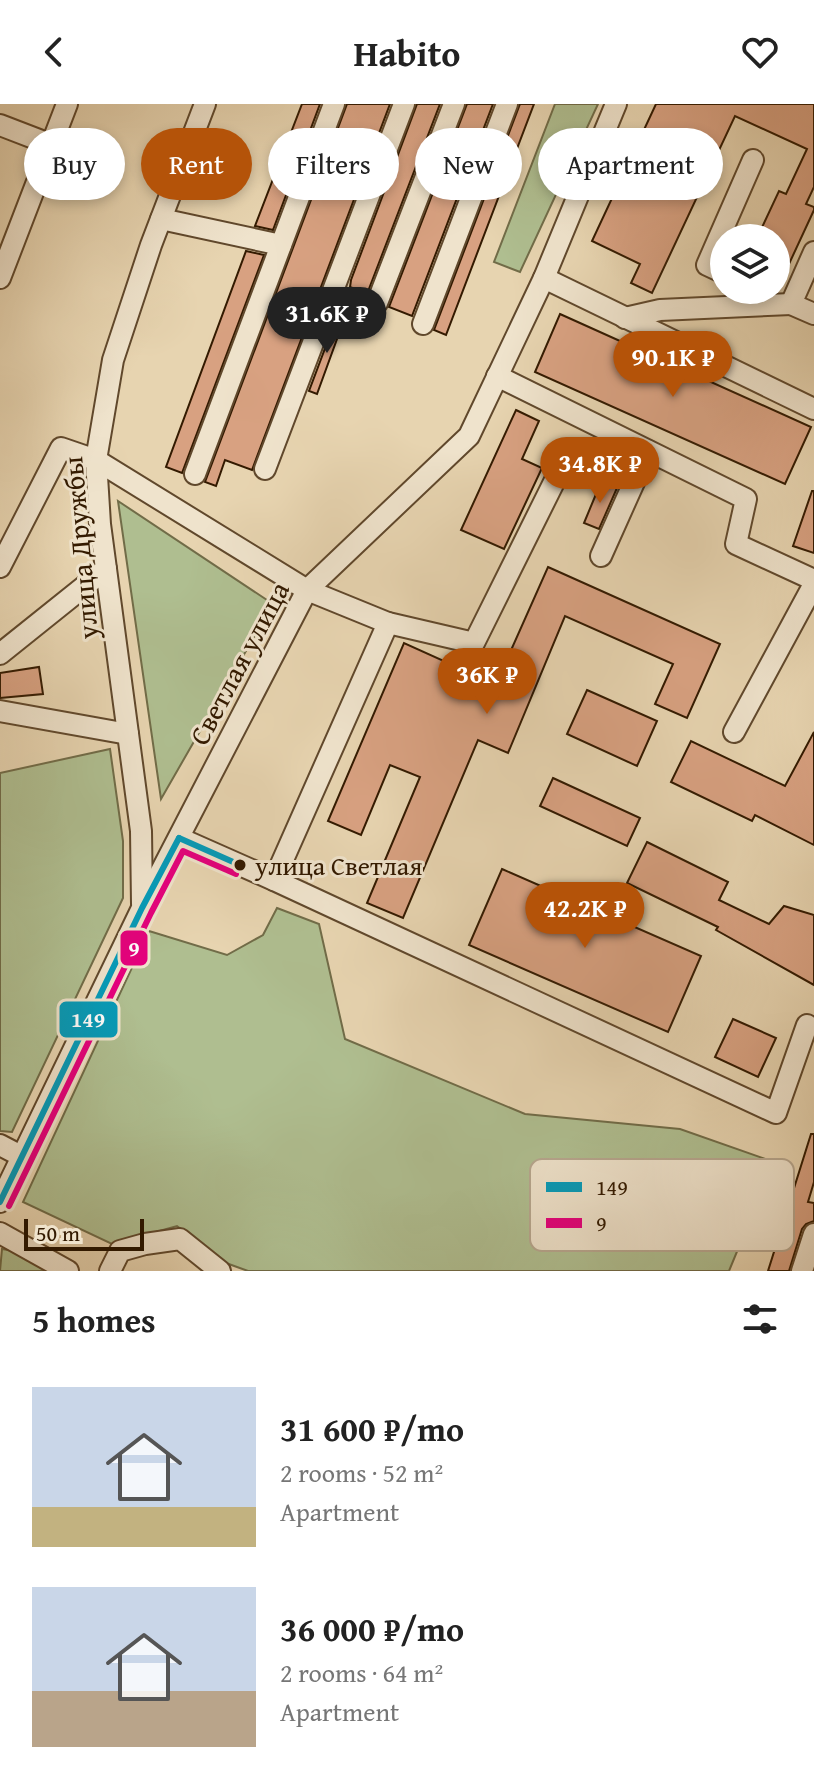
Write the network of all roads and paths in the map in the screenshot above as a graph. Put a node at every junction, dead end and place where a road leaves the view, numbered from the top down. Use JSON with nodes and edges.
{"nodes":[{"id":1,"x":67,"y":104,"type":"edge"},
{"id":2,"x":205,"y":104,"type":"edge"},
{"id":3,"x":334,"y":104,"type":"edge"},
{"id":4,"x":404,"y":104,"type":"edge"},
{"id":5,"x":454,"y":104,"type":"edge"},
{"id":6,"x":507,"y":104,"type":"edge"},
{"id":7,"x":616,"y":104,"type":"edge"},
{"id":8,"x":0,"y":125,"type":"edge"},
{"id":9,"x":58,"y":128,"type":"edge"},
{"id":10,"x":24,"y":134,"type":"edge"},
{"id":11,"x":753,"y":160,"type":"dead end"},
{"id":12,"x":24,"y":200,"type":"edge"},
{"id":13,"x":161,"y":219,"type":"junction"},
{"id":14,"x":725,"y":224,"type":"edge"},
{"id":15,"x":9,"y":229,"type":"edge"},
{"id":16,"x":281,"y":245,"type":"junction"},
{"id":17,"x":814,"y":252,"type":"edge"},
{"id":18,"x":0,"y":278,"type":"edge"},
{"id":19,"x":544,"y":278,"type":"junction"},
{"id":20,"x":377,"y":303,"type":"dead end"},
{"id":21,"x":791,"y":304,"type":"junction"},
{"id":22,"x":814,"y":314,"type":"edge"},
{"id":23,"x":625,"y":318,"type":"junction"},
{"id":24,"x":423,"y":324,"type":"dead end"},
{"id":25,"x":497,"y":376,"type":"junction"},
{"id":26,"x":814,"y":409,"type":"edge"},
{"id":27,"x":648,"y":451,"type":"junction"},
{"id":28,"x":567,"y":456,"type":"dead end"},
{"id":29,"x":96,"y":460,"type":"junction"},
{"id":30,"x":265,"y":469,"type":"dead end"},
{"id":31,"x":195,"y":474,"type":"dead end"},
{"id":32,"x":601,"y":556,"type":"dead end"},
{"id":33,"x":0,"y":567,"type":"edge"},
{"id":34,"x":106,"y":569,"type":"junction"},
{"id":35,"x":814,"y":582,"type":"edge"},
{"id":36,"x":307,"y":590,"type":"junction"},
{"id":37,"x":388,"y":623,"type":"junction"},
{"id":38,"x":0,"y":654,"type":"edge"},
{"id":39,"x":0,"y":711,"type":"edge"},
{"id":40,"x":734,"y":732,"type":"dead end"},
{"id":41,"x":128,"y":734,"type":"junction"},
{"id":42,"x":179,"y":838,"type":"junction"},
{"id":43,"x":274,"y":880,"type":"junction"},
{"id":44,"x":142,"y":908,"type":"junction"},
{"id":45,"x":807,"y":1025,"type":"dead end"},
{"id":46,"x":0,"y":1145,"type":"edge"},
{"id":47,"x":23,"y":1157,"type":"junction"},
{"id":48,"x":0,"y":1202,"type":"edge"},
{"id":49,"x":0,"y":1233,"type":"edge"},
{"id":50,"x":814,"y":1234,"type":"edge"},
{"id":51,"x":68,"y":1271,"type":"edge"},
{"id":52,"x":110,"y":1271,"type":"edge"},
{"id":53,"x":220,"y":1271,"type":"edge"},
{"id":54,"x":802,"y":1271,"type":"edge"}],
"edges":[{"from":1,"to":9,"type":"street"},
{"from":2,"to":13,"type":"street","name":"улица Дружбы"},
{"from":3,"to":16,"type":"street"},
{"from":4,"to":30,"type":"street"},
{"from":5,"to":20,"type":"street"},
{"from":6,"to":24,"type":"street"},
{"from":7,"to":19,"type":"street","name":"Светлая улица"},
{"from":8,"to":10,"type":"street"},
{"from":11,"to":14,"type":"street"},
{"from":12,"to":15,"type":"street"},
{"from":13,"to":16,"type":"street"},
{"from":13,"to":29,"type":"street","name":"улица Дружбы"},
{"from":15,"to":18,"type":"street"},
{"from":16,"to":31,"type":"street"},
{"from":17,"to":21,"type":"street"},
{"from":19,"to":23,"type":"street"},
{"from":19,"to":25,"type":"street","name":"Светлая улица"},
{"from":21,"to":22,"type":"street"},
{"from":21,"to":23,"type":"street"},
{"from":23,"to":26,"type":"street"},
{"from":25,"to":27,"type":"street"},
{"from":25,"to":36,"type":"street","name":"Светлая улица"},
{"from":27,"to":32,"type":"street"},
{"from":27,"to":35,"type":"street"},
{"from":28,"to":37,"type":"street"},
{"from":29,"to":33,"type":"street"},
{"from":29,"to":34,"type":"street","name":"улица Дружбы"},
{"from":29,"to":36,"type":"street"},
{"from":34,"to":38,"type":"street"},
{"from":34,"to":41,"type":"street","name":"улица Дружбы"},
{"from":35,"to":40,"type":"street"},
{"from":36,"to":37,"type":"street"},
{"from":36,"to":42,"type":"street","name":"Светлая улица"},
{"from":37,"to":43,"type":"street"},
{"from":39,"to":41,"type":"street"},
{"from":41,"to":44,"type":"street","name":"улица Дружбы"},
{"from":42,"to":43,"type":"street"},
{"from":42,"to":44,"type":"street","name":"Светлая улица"},
{"from":43,"to":45,"type":"street"},
{"from":44,"to":47,"type":"street","name":"Светлая улица"},
{"from":46,"to":47,"type":"street"},
{"from":47,"to":48,"type":"street","name":"Светлая улица"},
{"from":49,"to":51,"type":"street"},
{"from":50,"to":54,"type":"street"},
{"from":52,"to":53,"type":"street"}]}
